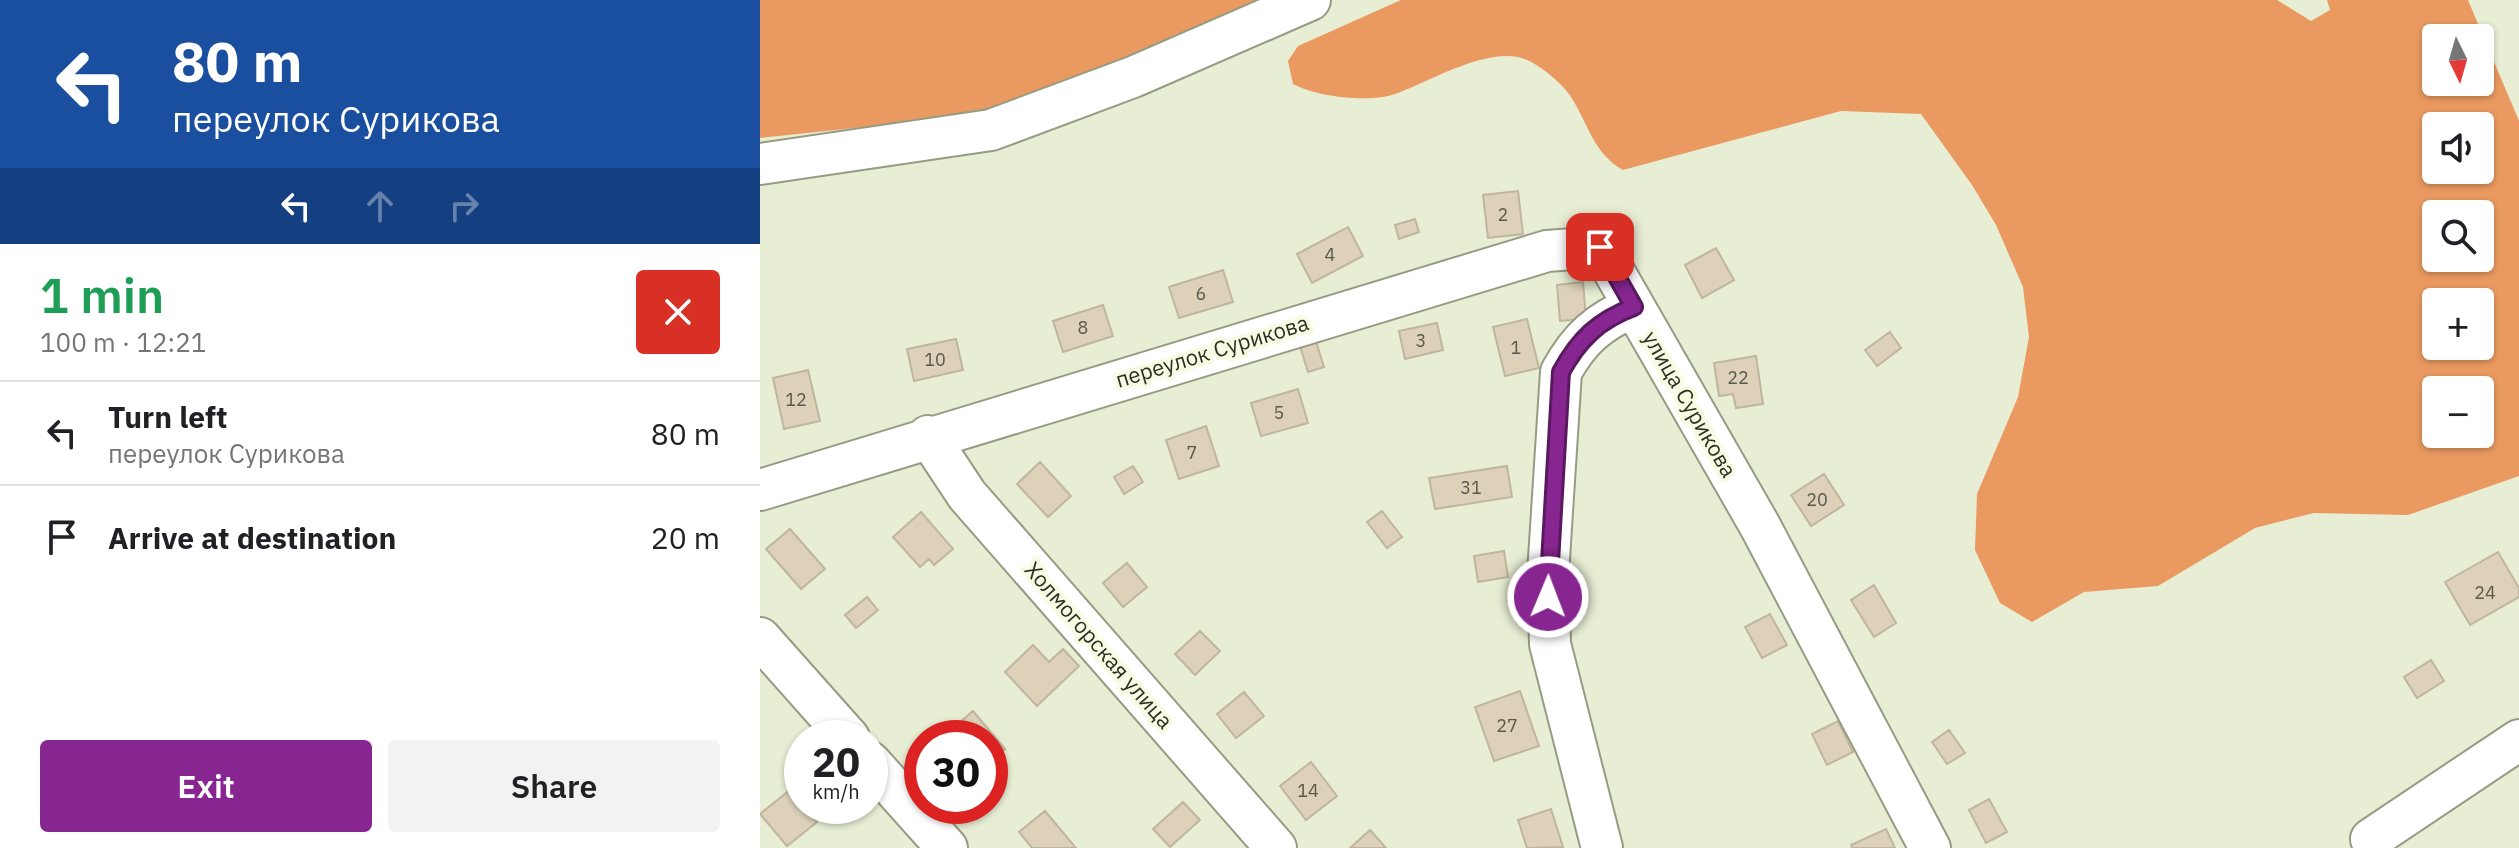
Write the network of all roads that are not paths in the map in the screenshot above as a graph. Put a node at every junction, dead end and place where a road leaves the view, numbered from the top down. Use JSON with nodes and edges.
{"nodes":[{"id":1,"x":1310,"y":0,"type":"edge"},
{"id":2,"x":760,"y":164,"type":"edge"},
{"id":3,"x":1634,"y":307,"type":"junction"},
{"id":4,"x":928,"y":436,"type":"junction"},
{"id":5,"x":760,"y":490,"type":"edge"},
{"id":6,"x":760,"y":638,"type":"edge"},
{"id":7,"x":833,"y":720,"type":"edge"},
{"id":8,"x":2519,"y":740,"type":"edge"},
{"id":9,"x":888,"y":782,"type":"edge"},
{"id":10,"x":2371,"y":839,"type":"dead end"},
{"id":11,"x":947,"y":848,"type":"edge"},
{"id":12,"x":1276,"y":848,"type":"edge"},
{"id":13,"x":1602,"y":848,"type":"edge"},
{"id":14,"x":1930,"y":848,"type":"edge"}],
"edges":[{"from":1,"to":2,"type":"street"},
{"from":3,"to":4,"type":"street","name":"переулок Сурикова"},
{"from":3,"to":13,"type":"street","name":"улица Сурикова"},
{"from":3,"to":14,"type":"street","name":"улица Сурикова"},
{"from":4,"to":5,"type":"street","name":"переулок Сурикова"},
{"from":4,"to":12,"type":"street","name":"Холмогорская улица"},
{"from":6,"to":7,"type":"street"},
{"from":8,"to":10,"type":"street"},
{"from":9,"to":11,"type":"street"}]}
